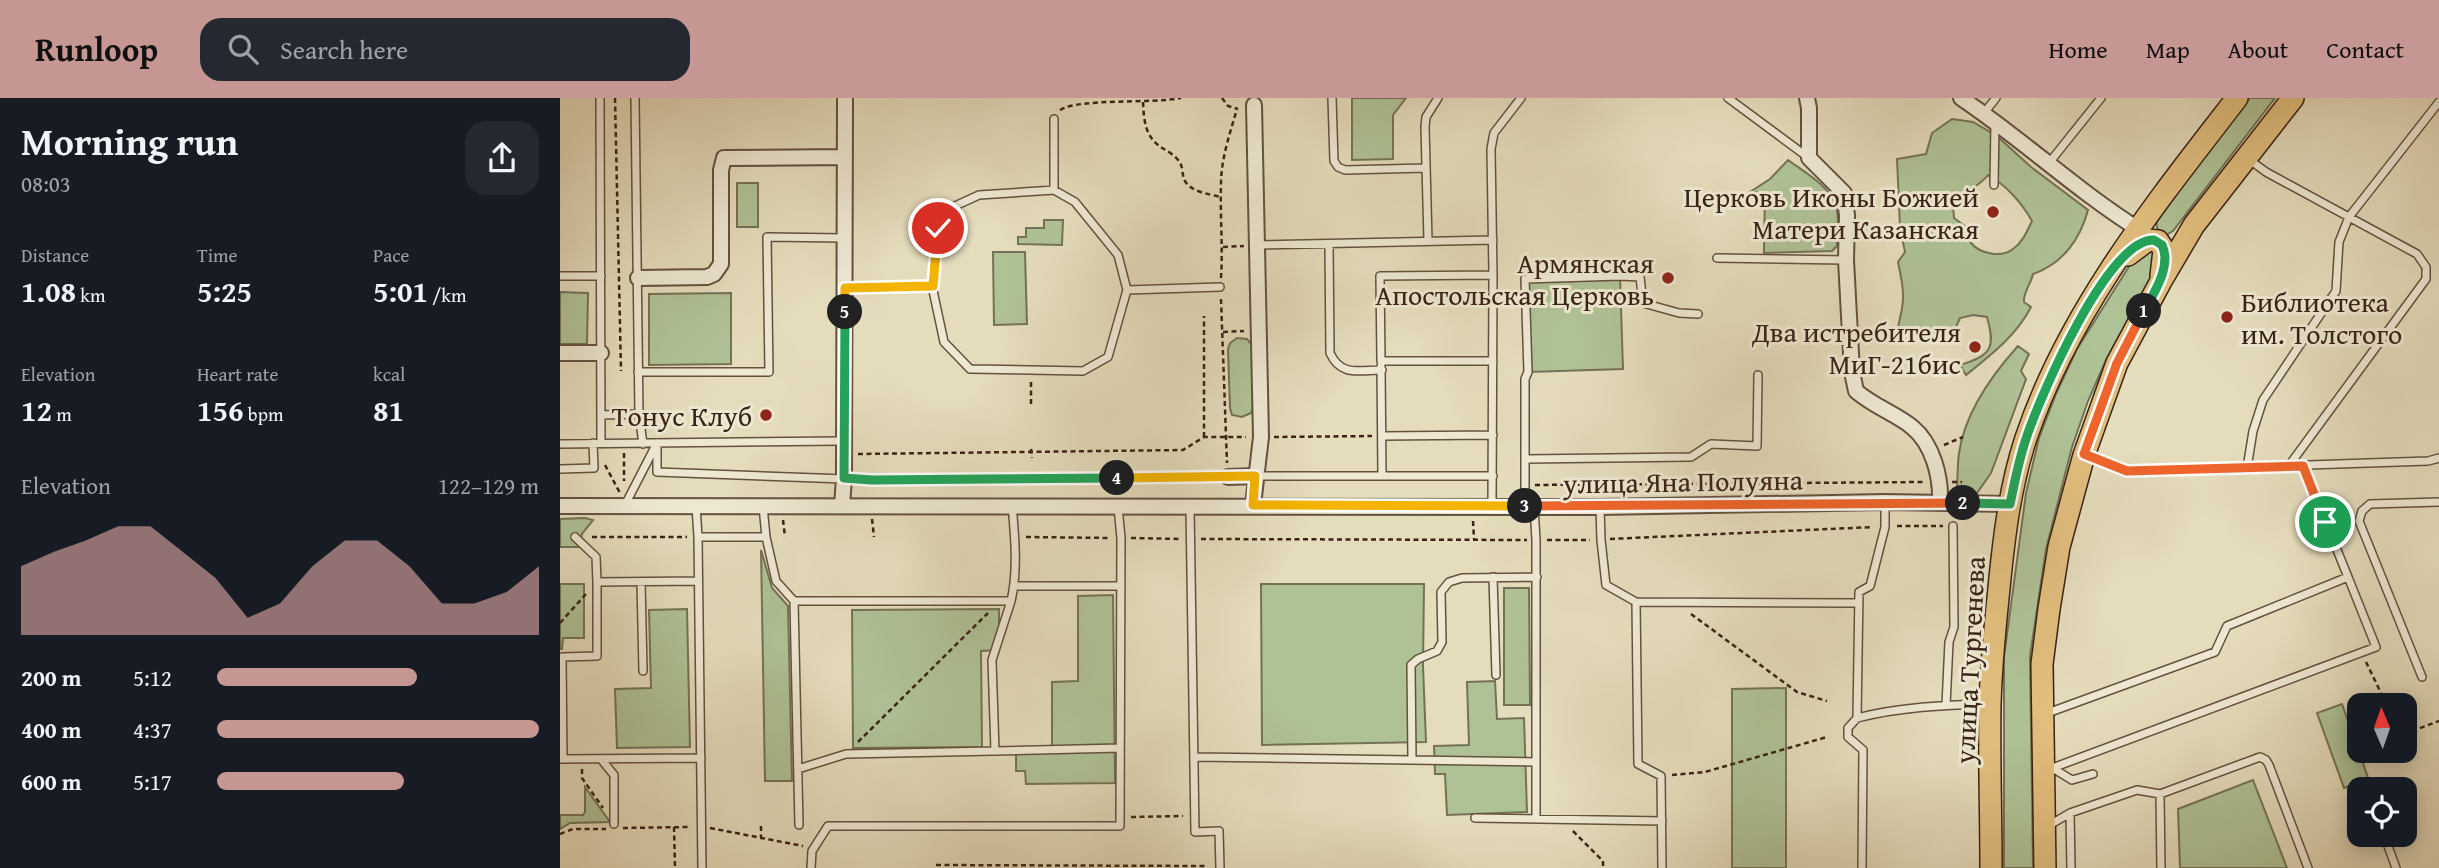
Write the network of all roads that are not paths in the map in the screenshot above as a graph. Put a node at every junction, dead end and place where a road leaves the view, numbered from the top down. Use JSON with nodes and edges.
{"nodes":[{"id":1,"x":600,"y":98,"type":"edge"},
{"id":2,"x":635,"y":98,"type":"edge"},
{"id":3,"x":845,"y":98,"type":"edge"},
{"id":4,"x":1332,"y":98,"type":"edge"},
{"id":5,"x":1438,"y":98,"type":"edge"},
{"id":6,"x":1521,"y":98,"type":"edge"},
{"id":7,"x":1728,"y":98,"type":"edge"},
{"id":8,"x":1807,"y":98,"type":"edge"},
{"id":9,"x":1961,"y":98,"type":"edge"},
{"id":10,"x":1996,"y":98,"type":"edge"},
{"id":11,"x":2101,"y":98,"type":"edge"},
{"id":12,"x":2237,"y":98,"type":"edge"},
{"id":13,"x":2293,"y":98,"type":"edge"},
{"id":14,"x":2439,"y":102,"type":"edge"},
{"id":15,"x":1254,"y":105,"type":"dead end"},
{"id":16,"x":1990,"y":118,"type":"junction"},
{"id":17,"x":1054,"y":119,"type":"road end"},
{"id":18,"x":845,"y":157,"type":"junction"},
{"id":19,"x":1809,"y":158,"type":"junction"},
{"id":20,"x":2247,"y":158,"type":"junction"},
{"id":21,"x":2049,"y":163,"type":"junction"},
{"id":22,"x":1426,"y":168,"type":"junction"},
{"id":23,"x":1993,"y":185,"type":"dead end"},
{"id":24,"x":1054,"y":191,"type":"junction"},
{"id":25,"x":2155,"y":205,"type":"junction"},
{"id":26,"x":2349,"y":217,"type":"junction"},
{"id":27,"x":2194,"y":225,"type":"junction"},
{"id":28,"x":2146,"y":235,"type":"junction"},
{"id":29,"x":845,"y":239,"type":"junction"},
{"id":30,"x":1493,"y":240,"type":"junction"},
{"id":31,"x":1429,"y":241,"type":"junction"},
{"id":32,"x":1329,"y":244,"type":"junction"},
{"id":33,"x":1257,"y":245,"type":"junction"},
{"id":34,"x":1717,"y":258,"type":"dead end"},
{"id":35,"x":1846,"y":260,"type":"junction"},
{"id":36,"x":1493,"y":275,"type":"junction"},
{"id":37,"x":560,"y":276,"type":"edge"},
{"id":38,"x":601,"y":276,"type":"junction"},
{"id":39,"x":638,"y":278,"type":"junction"},
{"id":40,"x":2161,"y":281,"type":"junction"},
{"id":41,"x":933,"y":286,"type":"junction"},
{"id":42,"x":1220,"y":287,"type":"dead end"},
{"id":43,"x":845,"y":288,"type":"junction"},
{"id":44,"x":1128,"y":290,"type":"junction"},
{"id":45,"x":1698,"y":314,"type":"dead end"},
{"id":46,"x":601,"y":353,"type":"junction"},
{"id":47,"x":560,"y":354,"type":"edge"},
{"id":48,"x":1493,"y":361,"type":"junction"},
{"id":49,"x":1381,"y":366,"type":"junction"},
{"id":50,"x":638,"y":372,"type":"junction"},
{"id":51,"x":1758,"y":375,"type":"dead end"},
{"id":52,"x":639,"y":414,"type":"junction"},
{"id":53,"x":601,"y":415,"type":"junction"},
{"id":54,"x":1493,"y":435,"type":"junction"},
{"id":55,"x":1382,"y":436,"type":"junction"},
{"id":56,"x":560,"y":443,"type":"edge"},
{"id":57,"x":597,"y":443,"type":"junction"},
{"id":58,"x":657,"y":443,"type":"junction"},
{"id":59,"x":643,"y":444,"type":"junction"},
{"id":60,"x":843,"y":448,"type":"junction"},
{"id":61,"x":2084,"y":454,"type":"junction"},
{"id":62,"x":2439,"y":458,"type":"edge"},
{"id":63,"x":1526,"y":459,"type":"junction"},
{"id":64,"x":2303,"y":466,"type":"junction"},
{"id":65,"x":2288,"y":467,"type":"junction"},
{"id":66,"x":2247,"y":468,"type":"junction"},
{"id":67,"x":560,"y":469,"type":"edge"},
{"id":68,"x":1255,"y":476,"type":"junction"},
{"id":69,"x":1382,"y":476,"type":"junction"},
{"id":70,"x":1493,"y":476,"type":"junction"},
{"id":71,"x":1228,"y":477,"type":"joint"},
{"id":72,"x":844,"y":478,"type":"junction"},
{"id":73,"x":1885,"y":502,"type":"junction"},
{"id":74,"x":1940,"y":502,"type":"junction"},
{"id":75,"x":2439,"y":502,"type":"edge"},
{"id":76,"x":625,"y":504,"type":"junction"},
{"id":77,"x":2010,"y":504,"type":"junction"},
{"id":78,"x":1012,"y":505,"type":"junction"},
{"id":79,"x":1253,"y":505,"type":"junction"},
{"id":80,"x":560,"y":506,"type":"edge"},
{"id":81,"x":696,"y":506,"type":"junction"},
{"id":82,"x":763,"y":506,"type":"junction"},
{"id":83,"x":842,"y":506,"type":"junction"},
{"id":84,"x":1118,"y":506,"type":"junction"},
{"id":85,"x":1190,"y":506,"type":"junction"},
{"id":86,"x":1492,"y":506,"type":"junction"},
{"id":87,"x":1529,"y":507,"type":"junction"},
{"id":88,"x":1600,"y":507,"type":"junction"},
{"id":89,"x":1953,"y":526,"type":"road end"},
{"id":90,"x":575,"y":537,"type":"road end"},
{"id":91,"x":698,"y":537,"type":"junction"},
{"id":92,"x":766,"y":537,"type":"junction"},
{"id":93,"x":1493,"y":577,"type":"junction"},
{"id":94,"x":1536,"y":577,"type":"junction"},
{"id":95,"x":2348,"y":577,"type":"junction"},
{"id":96,"x":698,"y":581,"type":"junction"},
{"id":97,"x":597,"y":582,"type":"junction"},
{"id":98,"x":641,"y":582,"type":"junction"},
{"id":99,"x":1014,"y":586,"type":"junction"},
{"id":100,"x":1121,"y":586,"type":"junction"},
{"id":101,"x":794,"y":601,"type":"junction"},
{"id":102,"x":1010,"y":601,"type":"junction"},
{"id":103,"x":1636,"y":602,"type":"junction"},
{"id":104,"x":1857,"y":603,"type":"junction"},
{"id":105,"x":643,"y":671,"type":"dead end"},
{"id":106,"x":1496,"y":675,"type":"dead end"},
{"id":107,"x":2421,"y":677,"type":"dead end"},
{"id":108,"x":1990,"y":704,"type":"junction"},
{"id":109,"x":1946,"y":705,"type":"junction"},
{"id":110,"x":2043,"y":712,"type":"junction"},
{"id":111,"x":1857,"y":718,"type":"junction"},
{"id":112,"x":1120,"y":748,"type":"junction"},
{"id":113,"x":995,"y":751,"type":"junction"},
{"id":114,"x":701,"y":758,"type":"junction"},
{"id":115,"x":1196,"y":758,"type":"junction"},
{"id":116,"x":561,"y":759,"type":"edge"},
{"id":117,"x":601,"y":759,"type":"junction"},
{"id":118,"x":1412,"y":760,"type":"junction"},
{"id":119,"x":1536,"y":762,"type":"junction"},
{"id":120,"x":798,"y":769,"type":"junction"},
{"id":121,"x":2049,"y":770,"type":"junction"},
{"id":122,"x":2093,"y":774,"type":"dead end"},
{"id":123,"x":2160,"y":794,"type":"junction"},
{"id":124,"x":2070,"y":813,"type":"junction"},
{"id":125,"x":1475,"y":818,"type":"dead end"},
{"id":126,"x":1536,"y":819,"type":"junction"},
{"id":127,"x":1662,"y":821,"type":"junction"},
{"id":128,"x":799,"y":825,"type":"dead end"},
{"id":129,"x":613,"y":826,"type":"road end"},
{"id":130,"x":2044,"y":828,"type":"junction"},
{"id":131,"x":2388,"y":847,"type":"edge"},
{"id":132,"x":702,"y":868,"type":"edge"},
{"id":133,"x":811,"y":868,"type":"edge"},
{"id":134,"x":1220,"y":868,"type":"edge"},
{"id":135,"x":1661,"y":868,"type":"edge"},
{"id":136,"x":1861,"y":868,"type":"edge"},
{"id":137,"x":1992,"y":868,"type":"edge"},
{"id":138,"x":2045,"y":868,"type":"edge"},
{"id":139,"x":2071,"y":868,"type":"edge"},
{"id":140,"x":2161,"y":868,"type":"edge"},
{"id":141,"x":2308,"y":868,"type":"edge"},
{"id":142,"x":2396,"y":868,"type":"edge"}],
"edges":[{"from":1,"to":38,"type":"lane"},
{"from":2,"to":39,"type":"lane"},
{"from":3,"to":18,"type":"street"},
{"from":4,"to":22,"type":"lane"},
{"from":5,"to":22,"type":"lane"},
{"from":6,"to":30,"type":"lane"},
{"from":7,"to":19,"type":"lane"},
{"from":8,"to":19,"type":"street"},
{"from":9,"to":16,"type":"street"},
{"from":10,"to":16,"type":"lane"},
{"from":11,"to":21,"type":"lane"},
{"from":12,"to":25,"type":"main road","name":"улица Тургенева"},
{"from":13,"to":20,"type":"main road"},
{"from":14,"to":26,"type":"lane"},
{"from":15,"to":33,"type":"street"},
{"from":16,"to":21,"type":"street"},
{"from":16,"to":23,"type":"lane"},
{"from":17,"to":24,"type":"lane"},
{"from":18,"to":29,"type":"street"},
{"from":18,"to":39,"type":"street"},
{"from":19,"to":35,"type":"street"},
{"from":20,"to":26,"type":"lane"},
{"from":20,"to":27,"type":"main road"},
{"from":21,"to":28,"type":"street"},
{"from":22,"to":31,"type":"lane"},
{"from":24,"to":41,"type":"lane"},
{"from":24,"to":44,"type":"lane"},
{"from":25,"to":27,"type":"main road"},
{"from":25,"to":28,"type":"main road","name":"улица Тургенева"},
{"from":26,"to":65,"type":"lane"},
{"from":26,"to":66,"type":"lane"},
{"from":27,"to":40,"type":"main road"},
{"from":28,"to":40,"type":"main road"},
{"from":28,"to":77,"type":"main road","name":"улица Тургенева"},
{"from":29,"to":43,"type":"street"},
{"from":29,"to":50,"type":"lane"},
{"from":30,"to":31,"type":"lane"},
{"from":30,"to":36,"type":"lane"},
{"from":31,"to":32,"type":"lane"},
{"from":32,"to":33,"type":"lane"},
{"from":32,"to":49,"type":"lane"},
{"from":33,"to":68,"type":"street"},
{"from":34,"to":35,"type":"lane"},
{"from":35,"to":74,"type":"street"},
{"from":36,"to":48,"type":"lane"},
{"from":36,"to":49,"type":"lane"},
{"from":37,"to":38,"type":"lane"},
{"from":38,"to":46,"type":"lane"},
{"from":39,"to":50,"type":"lane"},
{"from":40,"to":61,"type":"main road"},
{"from":41,"to":43,"type":"lane"},
{"from":41,"to":44,"type":"lane"},
{"from":42,"to":44,"type":"lane"},
{"from":43,"to":60,"type":"street"},
{"from":45,"to":63,"type":"lane"},
{"from":46,"to":47,"type":"street"},
{"from":46,"to":53,"type":"lane"},
{"from":48,"to":49,"type":"lane"},
{"from":48,"to":54,"type":"lane"},
{"from":49,"to":55,"type":"lane"},
{"from":50,"to":52,"type":"lane"},
{"from":51,"to":63,"type":"lane"},
{"from":52,"to":53,"type":"lane"},
{"from":52,"to":59,"type":"lane"},
{"from":53,"to":57,"type":"lane"},
{"from":54,"to":55,"type":"lane"},
{"from":54,"to":70,"type":"lane"},
{"from":55,"to":69,"type":"lane"},
{"from":56,"to":57,"type":"lane"},
{"from":57,"to":59,"type":"lane"},
{"from":57,"to":67,"type":"lane"},
{"from":58,"to":59,"type":"lane"},
{"from":58,"to":60,"type":"lane"},
{"from":58,"to":72,"type":"lane"},
{"from":58,"to":76,"type":"lane"},
{"from":60,"to":72,"type":"street"},
{"from":61,"to":66,"type":"lane"},
{"from":61,"to":110,"type":"main road"},
{"from":62,"to":64,"type":"lane"},
{"from":63,"to":87,"type":"lane"},
{"from":64,"to":65,"type":"lane"},
{"from":64,"to":95,"type":"lane"},
{"from":65,"to":66,"type":"lane"},
{"from":68,"to":69,"type":"lane"},
{"from":68,"to":71,"type":"street"},
{"from":68,"to":79,"type":"street"},
{"from":69,"to":70,"type":"lane"},
{"from":70,"to":86,"type":"lane"},
{"from":71,"to":72,"type":"lane"},
{"from":72,"to":83,"type":"street"},
{"from":73,"to":74,"type":"street","name":"улица Яна Полуяна"},
{"from":73,"to":88,"type":"street","name":"улица Яна Полуяна"},
{"from":73,"to":104,"type":"lane"},
{"from":74,"to":77,"type":"street","name":"улица Яна Полуяна"},
{"from":75,"to":107,"type":"lane"},
{"from":76,"to":80,"type":"street","name":"улица Яна Полуяна"},
{"from":76,"to":81,"type":"street","name":"улица Яна Полуяна"},
{"from":77,"to":108,"type":"main road","name":"улица Тургенева"},
{"from":78,"to":83,"type":"street","name":"улица Яна Полуяна"},
{"from":78,"to":84,"type":"street","name":"улица Яна Полуяна"},
{"from":78,"to":99,"type":"lane"},
{"from":79,"to":85,"type":"street","name":"улица Яна Полуяна"},
{"from":79,"to":86,"type":"street","name":"улица Яна Полуяна"},
{"from":81,"to":82,"type":"street","name":"улица Яна Полуяна"},
{"from":81,"to":91,"type":"lane"},
{"from":82,"to":83,"type":"street","name":"улица Яна Полуяна"},
{"from":82,"to":92,"type":"lane"},
{"from":84,"to":85,"type":"street","name":"улица Яна Полуяна"},
{"from":84,"to":100,"type":"lane"},
{"from":85,"to":115,"type":"lane"},
{"from":86,"to":87,"type":"street","name":"улица Яна Полуяна"},
{"from":87,"to":88,"type":"street","name":"улица Яна Полуяна"},
{"from":87,"to":94,"type":"lane"},
{"from":88,"to":103,"type":"lane"},
{"from":89,"to":109,"type":"lane"},
{"from":90,"to":97,"type":"lane"},
{"from":91,"to":92,"type":"lane"},
{"from":91,"to":96,"type":"lane"},
{"from":92,"to":101,"type":"lane"},
{"from":93,"to":94,"type":"lane"},
{"from":93,"to":106,"type":"lane"},
{"from":93,"to":118,"type":"lane"},
{"from":94,"to":119,"type":"lane"},
{"from":95,"to":110,"type":"lane"},
{"from":95,"to":121,"type":"lane"},
{"from":96,"to":98,"type":"lane"},
{"from":96,"to":114,"type":"lane"},
{"from":97,"to":98,"type":"lane"},
{"from":97,"to":116,"type":"lane"},
{"from":98,"to":105,"type":"lane"},
{"from":99,"to":100,"type":"lane"},
{"from":99,"to":102,"type":"lane"},
{"from":100,"to":112,"type":"lane"},
{"from":101,"to":102,"type":"lane"},
{"from":101,"to":120,"type":"lane"},
{"from":102,"to":113,"type":"lane"},
{"from":103,"to":104,"type":"lane"},
{"from":103,"to":127,"type":"lane"},
{"from":104,"to":111,"type":"lane"},
{"from":108,"to":109,"type":"lane"},
{"from":108,"to":137,"type":"main road","name":"улица Тургенева"},
{"from":109,"to":111,"type":"lane"},
{"from":110,"to":121,"type":"main road"},
{"from":111,"to":136,"type":"lane"},
{"from":112,"to":113,"type":"lane"},
{"from":112,"to":133,"type":"lane"},
{"from":113,"to":120,"type":"lane"},
{"from":114,"to":117,"type":"lane"},
{"from":114,"to":132,"type":"lane"},
{"from":115,"to":118,"type":"lane"},
{"from":115,"to":134,"type":"lane"},
{"from":116,"to":117,"type":"lane"},
{"from":117,"to":129,"type":"lane"},
{"from":118,"to":119,"type":"lane"},
{"from":119,"to":126,"type":"lane"},
{"from":120,"to":128,"type":"lane"},
{"from":121,"to":122,"type":"lane"},
{"from":121,"to":130,"type":"main road"},
{"from":123,"to":124,"type":"lane"},
{"from":123,"to":140,"type":"lane"},
{"from":123,"to":141,"type":"lane"},
{"from":124,"to":130,"type":"lane"},
{"from":124,"to":139,"type":"lane"},
{"from":125,"to":126,"type":"lane"},
{"from":126,"to":127,"type":"lane"},
{"from":127,"to":135,"type":"lane"},
{"from":130,"to":138,"type":"main road"},
{"from":131,"to":142,"type":"lane"}]}
